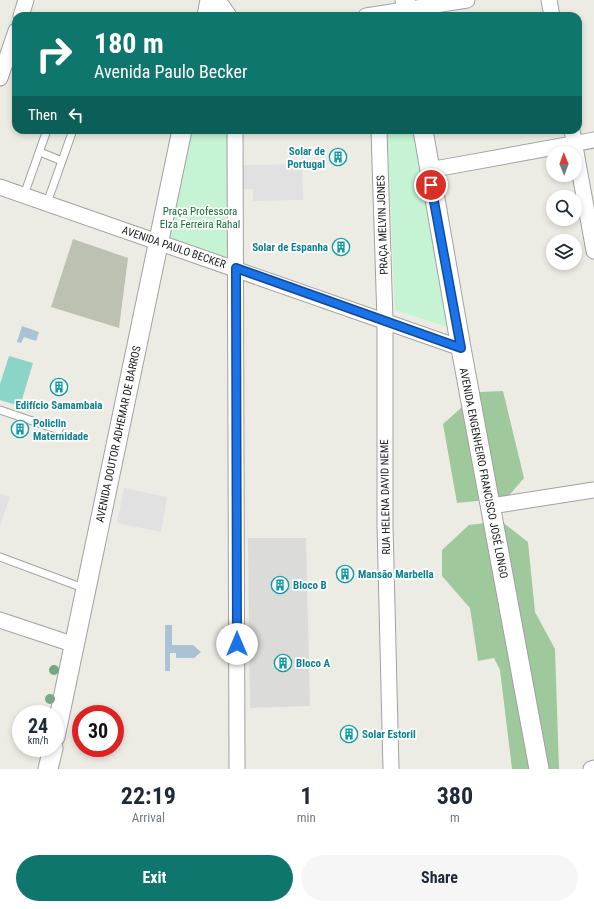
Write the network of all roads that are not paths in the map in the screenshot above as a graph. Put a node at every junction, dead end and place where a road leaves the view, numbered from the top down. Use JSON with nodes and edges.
{"nodes":[{"id":1,"x":26,"y":0,"type":"edge"},
{"id":2,"x":210,"y":0,"type":"edge"},
{"id":3,"x":218,"y":0,"type":"edge"},
{"id":4,"x":467,"y":0,"type":"edge"},
{"id":5,"x":549,"y":0,"type":"edge"},
{"id":6,"x":406,"y":8,"type":"edge"},
{"id":7,"x":22,"y":12,"type":"edge"},
{"id":8,"x":208,"y":12,"type":"edge"},
{"id":9,"x":226,"y":12,"type":"edge"},
{"id":10,"x":389,"y":12,"type":"edge"},
{"id":11,"x":551,"y":12,"type":"edge"},
{"id":12,"x":12,"y":43,"type":"edge"},
{"id":13,"x":0,"y":78,"type":"edge"},
{"id":14,"x":46,"y":134,"type":"edge"},
{"id":15,"x":72,"y":134,"type":"edge"},
{"id":16,"x":181,"y":134,"type":"edge"},
{"id":17,"x":235,"y":134,"type":"edge"},
{"id":18,"x":379,"y":134,"type":"edge"},
{"id":19,"x":424,"y":134,"type":"edge"},
{"id":20,"x":573,"y":137,"type":"edge"},
{"id":21,"x":594,"y":140,"type":"edge"},
{"id":22,"x":40,"y":152,"type":"junction"},
{"id":23,"x":62,"y":160,"type":"junction"},
{"id":24,"x":429,"y":170,"type":"junction"},
{"id":25,"x":0,"y":187,"type":"edge"},
{"id":26,"x":24,"y":195,"type":"junction"},
{"id":27,"x":47,"y":203,"type":"junction"},
{"id":28,"x":158,"y":241,"type":"junction"},
{"id":29,"x":594,"y":251,"type":"edge"},
{"id":30,"x":236,"y":268,"type":"junction"},
{"id":31,"x":384,"y":321,"type":"junction"},
{"id":32,"x":461,"y":348,"type":"junction"},
{"id":33,"x":0,"y":410,"type":"edge"},
{"id":34,"x":59,"y":430,"type":"dead end"},
{"id":35,"x":594,"y":490,"type":"edge"},
{"id":36,"x":491,"y":506,"type":"junction"},
{"id":37,"x":0,"y":557,"type":"edge"},
{"id":38,"x":86,"y":589,"type":"junction"},
{"id":39,"x":0,"y":620,"type":"edge"},
{"id":40,"x":75,"y":644,"type":"junction"},
{"id":41,"x":62,"y":705,"type":"edge"},
{"id":42,"x":51,"y":757,"type":"edge"},
{"id":43,"x":594,"y":768,"type":"edge"},
{"id":44,"x":48,"y":769,"type":"edge"},
{"id":45,"x":237,"y":769,"type":"edge"},
{"id":46,"x":391,"y":769,"type":"edge"},
{"id":47,"x":539,"y":769,"type":"edge"},
{"id":48,"x":591,"y":769,"type":"edge"}],
"edges":[{"from":1,"to":7,"type":"street"},
{"from":2,"to":8,"type":"street"},
{"from":3,"to":9,"type":"street"},
{"from":4,"to":6,"type":"street"},
{"from":5,"to":11,"type":"street"},
{"from":6,"to":10,"type":"street"},
{"from":12,"to":13,"type":"street"},
{"from":14,"to":22,"type":"lane"},
{"from":15,"to":23,"type":"lane"},
{"from":16,"to":28,"type":"street","name":"AVENIDA DOUTOR ADHEMAR DE BARROS"},
{"from":17,"to":30,"type":"street"},
{"from":18,"to":31,"type":"street","name":"PRAÇA MELVIN JONES"},
{"from":19,"to":24,"type":"street","name":"AVENIDA ENGENHEIRO FRANCISCO JOSÉ LONGO"},
{"from":20,"to":21,"type":"street"},
{"from":20,"to":24,"type":"street"},
{"from":20,"to":29,"type":"street"},
{"from":22,"to":23,"type":"lane"},
{"from":22,"to":26,"type":"lane"},
{"from":23,"to":27,"type":"lane"},
{"from":24,"to":32,"type":"street","name":"AVENIDA ENGENHEIRO FRANCISCO JOSÉ LONGO"},
{"from":25,"to":26,"type":"street","name":"AVENIDA PAULO BECKER"},
{"from":26,"to":27,"type":"street","name":"AVENIDA PAULO BECKER"},
{"from":27,"to":28,"type":"street","name":"AVENIDA PAULO BECKER"},
{"from":28,"to":30,"type":"street","name":"AVENIDA PAULO BECKER"},
{"from":28,"to":38,"type":"street","name":"AVENIDA DOUTOR ADHEMAR DE BARROS"},
{"from":30,"to":31,"type":"street","name":"AVENIDA PAULO BECKER"},
{"from":30,"to":45,"type":"street"},
{"from":31,"to":32,"type":"street","name":"AVENIDA PAULO BECKER"},
{"from":31,"to":46,"type":"street","name":"RUA HELENA DAVID NEME"},
{"from":32,"to":36,"type":"street","name":"AVENIDA ENGENHEIRO FRANCISCO JOSÉ LONGO"},
{"from":33,"to":34,"type":"lane"},
{"from":35,"to":36,"type":"street"},
{"from":36,"to":47,"type":"street","name":"AVENIDA ENGENHEIRO FRANCISCO JOSÉ LONGO"},
{"from":37,"to":38,"type":"lane"},
{"from":38,"to":40,"type":"street","name":"AVENIDA DOUTOR ADHEMAR DE BARROS"},
{"from":39,"to":40,"type":"street"},
{"from":40,"to":41,"type":"street","name":"AVENIDA DOUTOR ADHEMAR DE BARROS"},
{"from":42,"to":44,"type":"street"},
{"from":43,"to":48,"type":"street"}]}
